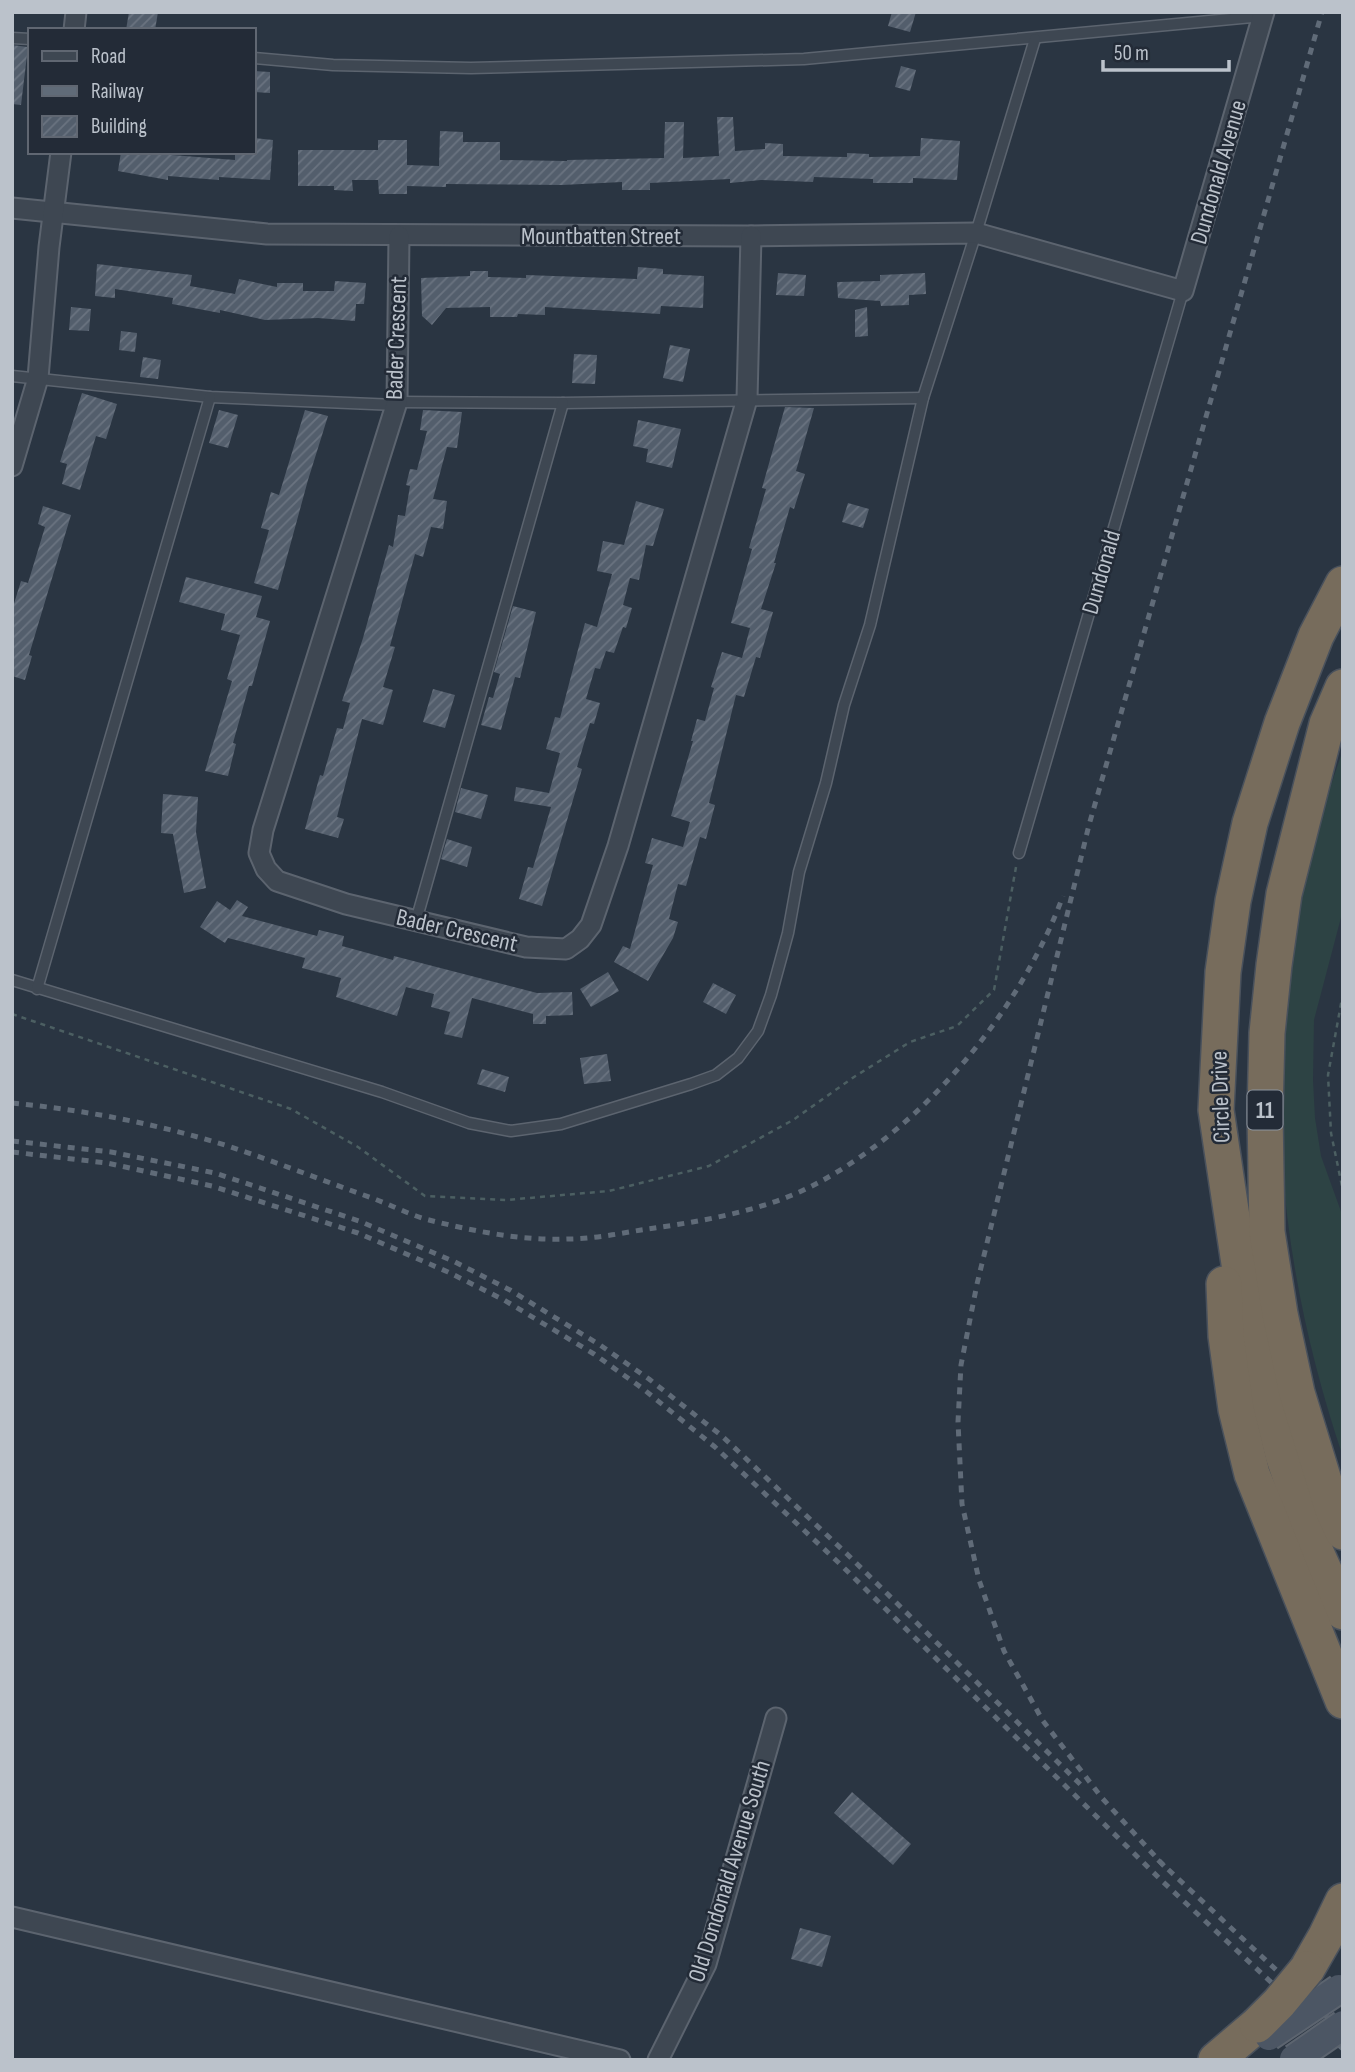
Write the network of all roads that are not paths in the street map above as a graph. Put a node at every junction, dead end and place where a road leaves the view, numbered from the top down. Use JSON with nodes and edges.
{"nodes":[{"id":1,"x":1264,"y":14,"type":"edge"},
{"id":2,"x":1035,"y":39,"type":"junction"},
{"id":3,"x":256,"y":58,"type":"edge"},
{"id":4,"x":61,"y":154,"type":"edge"},
{"id":5,"x":12,"y":208,"type":"edge"},
{"id":6,"x":55,"y":213,"type":"junction"},
{"id":7,"x":976,"y":233,"type":"junction"},
{"id":8,"x":399,"y":236,"type":"junction"},
{"id":9,"x":751,"y":236,"type":"junction"},
{"id":10,"x":1183,"y":291,"type":"junction"},
{"id":11,"x":12,"y":376,"type":"edge"},
{"id":12,"x":38,"y":378,"type":"junction"},
{"id":13,"x":210,"y":397,"type":"junction"},
{"id":14,"x":923,"y":398,"type":"junction"},
{"id":15,"x":747,"y":399,"type":"junction"},
{"id":16,"x":397,"y":403,"type":"junction"},
{"id":17,"x":563,"y":403,"type":"junction"},
{"id":18,"x":12,"y":466,"type":"edge"},
{"id":19,"x":1343,"y":584,"type":"edge"},
{"id":20,"x":1343,"y":687,"type":"edge"},
{"id":21,"x":1018,"y":853,"type":"road end"},
{"id":22,"x":416,"y":921,"type":"junction"},
{"id":23,"x":12,"y":980,"type":"edge"},
{"id":24,"x":37,"y":989,"type":"junction"},
{"id":25,"x":1216,"y":1110,"type":"junction"},
{"id":26,"x":1343,"y":1532,"type":"edge"},
{"id":27,"x":1343,"y":1612,"type":"edge"},
{"id":28,"x":1343,"y":1701,"type":"edge"},
{"id":29,"x":776,"y":1718,"type":"dead end"},
{"id":30,"x":1343,"y":1900,"type":"edge"},
{"id":31,"x":12,"y":1917,"type":"edge"},
{"id":32,"x":1341,"y":1987,"type":"edge"},
{"id":33,"x":1343,"y":2025,"type":"edge"},
{"id":34,"x":1263,"y":2031,"type":"junction"},
{"id":35,"x":1294,"y":2059,"type":"edge"},
{"id":36,"x":620,"y":2060,"type":"edge"},
{"id":37,"x":658,"y":2060,"type":"edge"},
{"id":38,"x":1216,"y":2060,"type":"edge"}],
"edges":[{"from":1,"to":2,"type":"lane"},
{"from":1,"to":10,"type":"street","name":"Dundonald Avenue"},
{"from":2,"to":3,"type":"lane"},
{"from":2,"to":7,"type":"lane"},
{"from":4,"to":6,"type":"street"},
{"from":5,"to":6,"type":"street","name":"Mountbatten Street"},
{"from":6,"to":8,"type":"street","name":"Mountbatten Street"},
{"from":6,"to":12,"type":"street"},
{"from":7,"to":9,"type":"street","name":"Mountbatten Street"},
{"from":7,"to":10,"type":"street","name":"Mountbatten Street"},
{"from":7,"to":14,"type":"lane"},
{"from":8,"to":9,"type":"street","name":"Mountbatten Street"},
{"from":8,"to":16,"type":"street","name":"Bader Crescent"},
{"from":9,"to":15,"type":"street","name":"Bader Crescent"},
{"from":10,"to":21,"type":"lane","name":"Dundonald"},
{"from":11,"to":12,"type":"lane"},
{"from":12,"to":13,"type":"lane"},
{"from":12,"to":18,"type":"street"},
{"from":13,"to":16,"type":"lane"},
{"from":13,"to":24,"type":"lane"},
{"from":14,"to":15,"type":"lane"},
{"from":14,"to":24,"type":"lane"},
{"from":15,"to":17,"type":"lane"},
{"from":15,"to":22,"type":"street","name":"Bader Crescent"},
{"from":16,"to":17,"type":"lane"},
{"from":16,"to":22,"type":"street","name":"Bader Crescent"},
{"from":17,"to":22,"type":"lane"},
{"from":19,"to":25,"type":"highway","name":"Circle Drive","number":"11"},
{"from":20,"to":26,"type":"highway","name":"Circle Drive","number":"11"},
{"from":23,"to":24,"type":"lane"},
{"from":25,"to":27,"type":"highway","name":"Circle Drive","number":"11"},
{"from":25,"to":28,"type":"highway"},
{"from":29,"to":37,"type":"street","name":"Old Dondonald Avenue South"},
{"from":30,"to":34,"type":"highway","bridge":true},
{"from":31,"to":36,"type":"street"},
{"from":32,"to":34,"type":"main road","bridge":true},
{"from":33,"to":35,"type":"main road","bridge":true},
{"from":34,"to":38,"type":"highway"}]}
